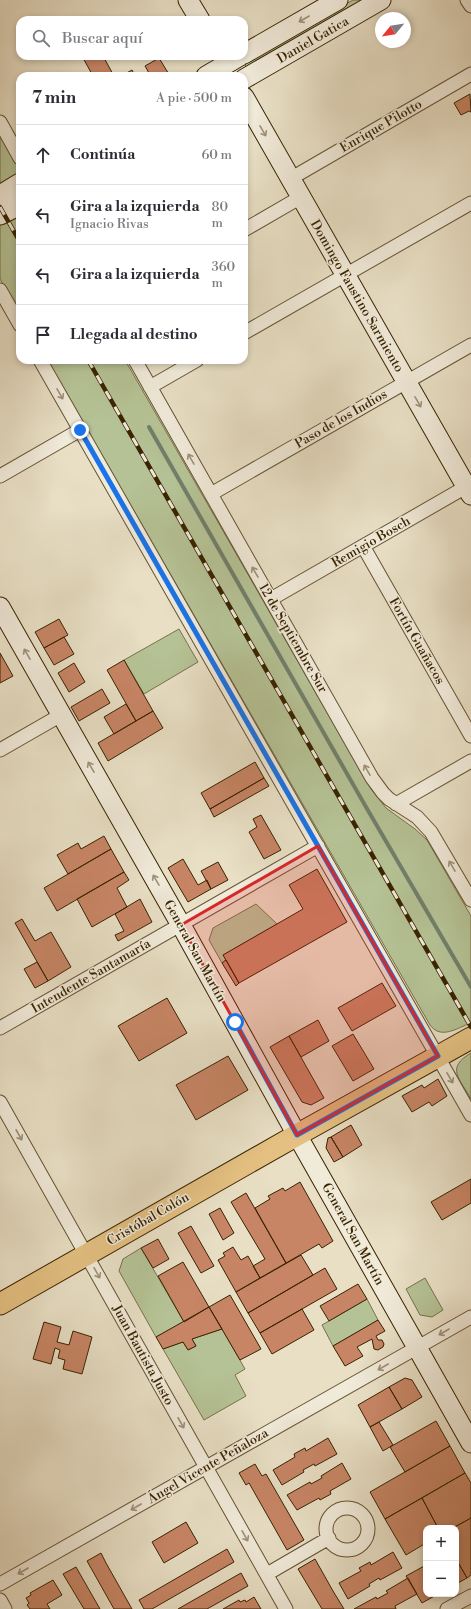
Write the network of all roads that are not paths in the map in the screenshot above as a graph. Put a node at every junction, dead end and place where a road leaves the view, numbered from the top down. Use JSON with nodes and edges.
{"nodes":[{"id":1,"x":188,"y":0,"type":"edge"},
{"id":2,"x":338,"y":0,"type":"edge"},
{"id":3,"x":381,"y":0,"type":"edge"},
{"id":4,"x":467,"y":0,"type":"edge"},
{"id":5,"x":471,"y":6,"type":"edge"},
{"id":6,"x":198,"y":16,"type":"edge"},
{"id":7,"x":248,"y":52,"type":"edge"},
{"id":8,"x":229,"y":63,"type":"edge"},
{"id":9,"x":213,"y":72,"type":"edge"},
{"id":10,"x":471,"y":74,"type":"edge"},
{"id":11,"x":248,"y":77,"type":"edge"},
{"id":12,"x":248,"y":104,"type":"edge"},
{"id":13,"x":0,"y":122,"type":"edge"},
{"id":14,"x":16,"y":151,"type":"edge"},
{"id":15,"x":290,"y":179,"type":"junction"},
{"id":16,"x":16,"y":185,"type":"edge"},
{"id":17,"x":0,"y":195,"type":"edge"},
{"id":18,"x":301,"y":197,"type":"junction"},
{"id":19,"x":471,"y":204,"type":"edge"},
{"id":20,"x":16,"y":207,"type":"edge"},
{"id":21,"x":0,"y":215,"type":"edge"},
{"id":22,"x":248,"y":228,"type":"edge"},
{"id":23,"x":346,"y":275,"type":"junction"},
{"id":24,"x":0,"y":290,"type":"edge"},
{"id":25,"x":16,"y":318,"type":"edge"},
{"id":26,"x":248,"y":331,"type":"edge"},
{"id":27,"x":471,"y":345,"type":"edge"},
{"id":28,"x":42,"y":364,"type":"edge"},
{"id":29,"x":137,"y":364,"type":"edge"},
{"id":30,"x":190,"y":364,"type":"edge"},
{"id":31,"x":406,"y":382,"type":"junction"},
{"id":32,"x":150,"y":387,"type":"junction"},
{"id":33,"x":80,"y":430,"type":"junction"},
{"id":34,"x":0,"y":476,"type":"edge"},
{"id":35,"x":469,"y":488,"type":"edge"},
{"id":36,"x":211,"y":494,"type":"junction"},
{"id":37,"x":363,"y":546,"type":"junction"},
{"id":38,"x":271,"y":600,"type":"junction"},
{"id":39,"x":0,"y":607,"type":"edge"},
{"id":40,"x":61,"y":715,"type":"junction"},
{"id":41,"x":471,"y":736,"type":"edge"},
{"id":42,"x":0,"y":750,"type":"edge"},
{"id":43,"x":471,"y":761,"type":"edge"},
{"id":44,"x":396,"y":804,"type":"junction"},
{"id":45,"x":318,"y":846,"type":"junction"},
{"id":46,"x":471,"y":899,"type":"edge"},
{"id":47,"x":181,"y":925,"type":"junction"},
{"id":48,"x":0,"y":1028,"type":"edge"},
{"id":49,"x":471,"y":1038,"type":"edge"},
{"id":50,"x":438,"y":1056,"type":"junction"},
{"id":51,"x":0,"y":1102,"type":"edge"},
{"id":52,"x":471,"y":1115,"type":"edge"},
{"id":53,"x":297,"y":1135,"type":"junction"},
{"id":54,"x":86,"y":1255,"type":"junction"},
{"id":55,"x":0,"y":1304,"type":"edge"},
{"id":56,"x":471,"y":1317,"type":"edge"},
{"id":57,"x":417,"y":1348,"type":"junction"},
{"id":58,"x":471,"y":1443,"type":"edge"},
{"id":59,"x":206,"y":1467,"type":"junction"},
{"id":60,"x":329,"y":1538,"type":"dead end"},
{"id":61,"x":267,"y":1574,"type":"junction"},
{"id":62,"x":0,"y":1584,"type":"edge"},
{"id":63,"x":471,"y":1596,"type":"edge"},
{"id":64,"x":0,"y":1600,"type":"edge"},
{"id":65,"x":5,"y":1609,"type":"edge"},
{"id":66,"x":286,"y":1609,"type":"edge"},
{"id":67,"x":447,"y":1609,"type":"edge"}],
"edges":[{"from":1,"to":6,"type":"main road"},
{"from":2,"to":7,"type":"main road","name":"Daniel Gatica","one_way":true},
{"from":3,"to":11,"type":"main road","name":"Daniel Gatica"},
{"from":4,"to":5,"type":"street"},
{"from":8,"to":9,"type":"main road"},
{"from":10,"to":15,"type":"street","name":"Enrique Pilotto"},
{"from":12,"to":15,"type":"main road","name":"Domingo Faustino Sarmiento","one_way":true},
{"from":13,"to":14,"type":"street"},
{"from":15,"to":18,"type":"main road","name":"Domingo Faustino Sarmiento"},
{"from":16,"to":17,"type":"main road"},
{"from":18,"to":22,"type":"street"},
{"from":18,"to":23,"type":"main road","name":"Domingo Faustino Sarmiento"},
{"from":19,"to":23,"type":"street"},
{"from":20,"to":21,"type":"main road"},
{"from":23,"to":26,"type":"street"},
{"from":23,"to":31,"type":"main road","name":"Domingo Faustino Sarmiento"},
{"from":24,"to":25,"type":"street"},
{"from":27,"to":31,"type":"street","name":"Paso de los Indios"},
{"from":28,"to":33,"type":"street","one_way":true},
{"from":29,"to":32,"type":"street","name":"12 de Septiembre Sur"},
{"from":30,"to":32,"type":"street"},
{"from":31,"to":35,"type":"main road","name":"Domingo Faustino Sarmiento","one_way":true},
{"from":31,"to":36,"type":"street","name":"Paso de los Indios"},
{"from":36,"to":32,"type":"street","name":"12 de Septiembre Sur","one_way":true},
{"from":33,"to":34,"type":"street"},
{"from":33,"to":45,"type":"street"},
{"from":35,"to":37,"type":"street","name":"Remigio Bosch"},
{"from":38,"to":36,"type":"street","name":"12 de Septiembre Sur","one_way":true},
{"from":37,"to":38,"type":"street","name":"Remigio Bosch"},
{"from":37,"to":41,"type":"street","name":"Fortín Guañacos"},
{"from":44,"to":38,"type":"street","name":"12 de Septiembre Sur","one_way":true},
{"from":40,"to":39,"type":"main road","name":"General San Martín","one_way":true},
{"from":40,"to":42,"type":"street"},
{"from":47,"to":40,"type":"main road","name":"General San Martín","one_way":true},
{"from":43,"to":44,"type":"street"},
{"from":46,"to":44,"type":"street","name":"12 de Septiembre Sur","one_way":true},
{"from":45,"to":47,"type":"street","name":"Intendente Santamaría"},
{"from":45,"to":50,"type":"street"},
{"from":47,"to":48,"type":"street","name":"Intendente Santamaría"},
{"from":47,"to":53,"type":"main road","name":"General San Martín"},
{"from":49,"to":50,"type":"main road","name":"Cristóbal Colón"},
{"from":50,"to":52,"type":"street","one_way":true},
{"from":50,"to":53,"type":"main road","name":"Cristóbal Colón"},
{"from":51,"to":54,"type":"street","name":"Juan Bautista Justo","one_way":true},
{"from":53,"to":54,"type":"main road","name":"Cristóbal Colón"},
{"from":53,"to":57,"type":"main road","name":"General San Martín"},
{"from":54,"to":55,"type":"main road","name":"Cristóbal Colón"},
{"from":54,"to":59,"type":"street","name":"Juan Bautista Justo","one_way":true},
{"from":56,"to":57,"type":"street","name":"Ángel Vicente Peñaloza","one_way":true},
{"from":57,"to":58,"type":"main road","name":"General San Martín"},
{"from":57,"to":59,"type":"street","name":"Ángel Vicente Peñaloza","one_way":true},
{"from":59,"to":61,"type":"street","name":"Juan Bautista Justo","one_way":true},
{"from":59,"to":62,"type":"street","name":"Ángel Vicente Peñaloza","one_way":true},
{"from":60,"to":61,"type":"street"},
{"from":61,"to":66,"type":"street","name":"Juan Bautista Justo"},
{"from":63,"to":67,"type":"street"},
{"from":64,"to":65,"type":"street"}]}
